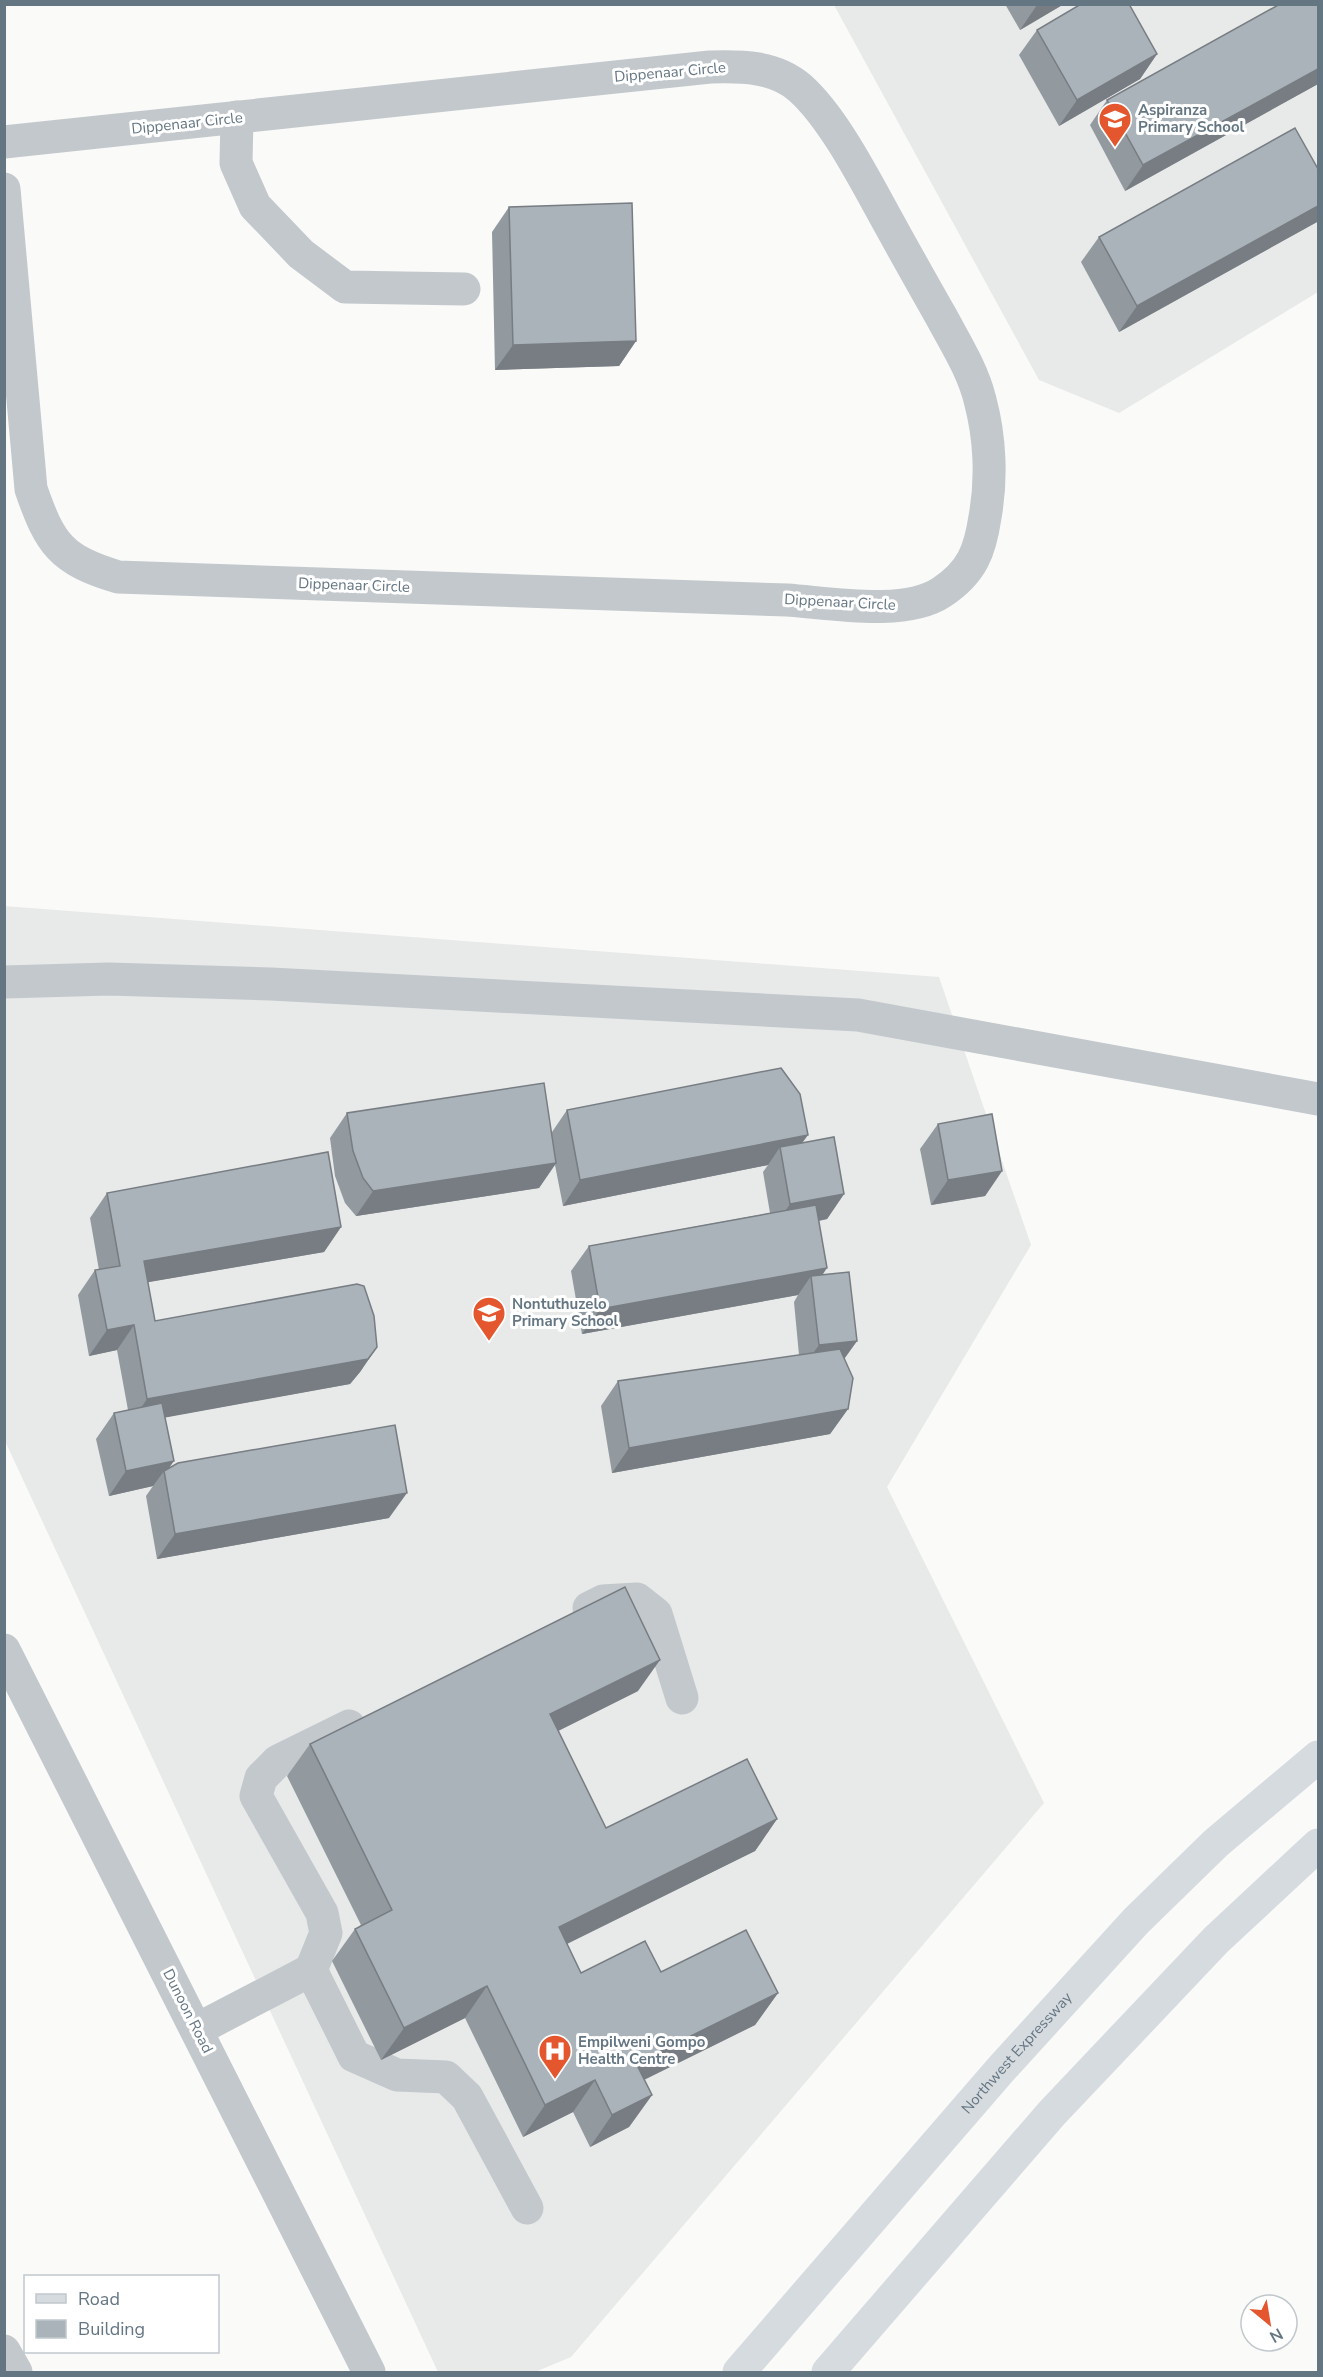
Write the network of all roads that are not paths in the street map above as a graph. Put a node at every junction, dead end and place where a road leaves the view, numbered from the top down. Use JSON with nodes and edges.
{"nodes":[{"id":1,"x":237,"y":117,"type":"junction"},
{"id":2,"x":4,"y":142,"type":"edge"},
{"id":3,"x":4,"y":189,"type":"edge"},
{"id":4,"x":464,"y":290,"type":"dead end"},
{"id":5,"x":4,"y":982,"type":"edge"},
{"id":6,"x":1318,"y":1099,"type":"edge"},
{"id":7,"x":561,"y":1622,"type":"edge"},
{"id":8,"x":4,"y":1650,"type":"edge"},
{"id":9,"x":682,"y":1698,"type":"dead end"},
{"id":10,"x":372,"y":1715,"type":"edge"},
{"id":11,"x":1318,"y":1757,"type":"edge"},
{"id":12,"x":1318,"y":1845,"type":"edge"},
{"id":13,"x":311,"y":1970,"type":"junction"},
{"id":14,"x":198,"y":2029,"type":"junction"},
{"id":15,"x":527,"y":2208,"type":"dead end"},
{"id":16,"x":4,"y":2351,"type":"edge"},
{"id":17,"x":16,"y":2373,"type":"edge"},
{"id":18,"x":369,"y":2373,"type":"edge"},
{"id":19,"x":739,"y":2373,"type":"edge"},
{"id":20,"x":828,"y":2373,"type":"edge"}],
"edges":[{"from":1,"to":2,"type":"street","name":"Dippenaar Circle"},
{"from":1,"to":3,"type":"street","name":"Dippenaar Circle"},
{"from":1,"to":4,"type":"street"},
{"from":5,"to":6,"type":"street"},
{"from":7,"to":9,"type":"street"},
{"from":8,"to":14,"type":"street","name":"Dunoon Road"},
{"from":10,"to":13,"type":"street"},
{"from":11,"to":19,"type":"main road","name":"Northwest Expressway"},
{"from":12,"to":20,"type":"main road"},
{"from":13,"to":14,"type":"street"},
{"from":13,"to":15,"type":"street"},
{"from":14,"to":18,"type":"street","name":"Dunoon Road"},
{"from":16,"to":17,"type":"street"}]}
